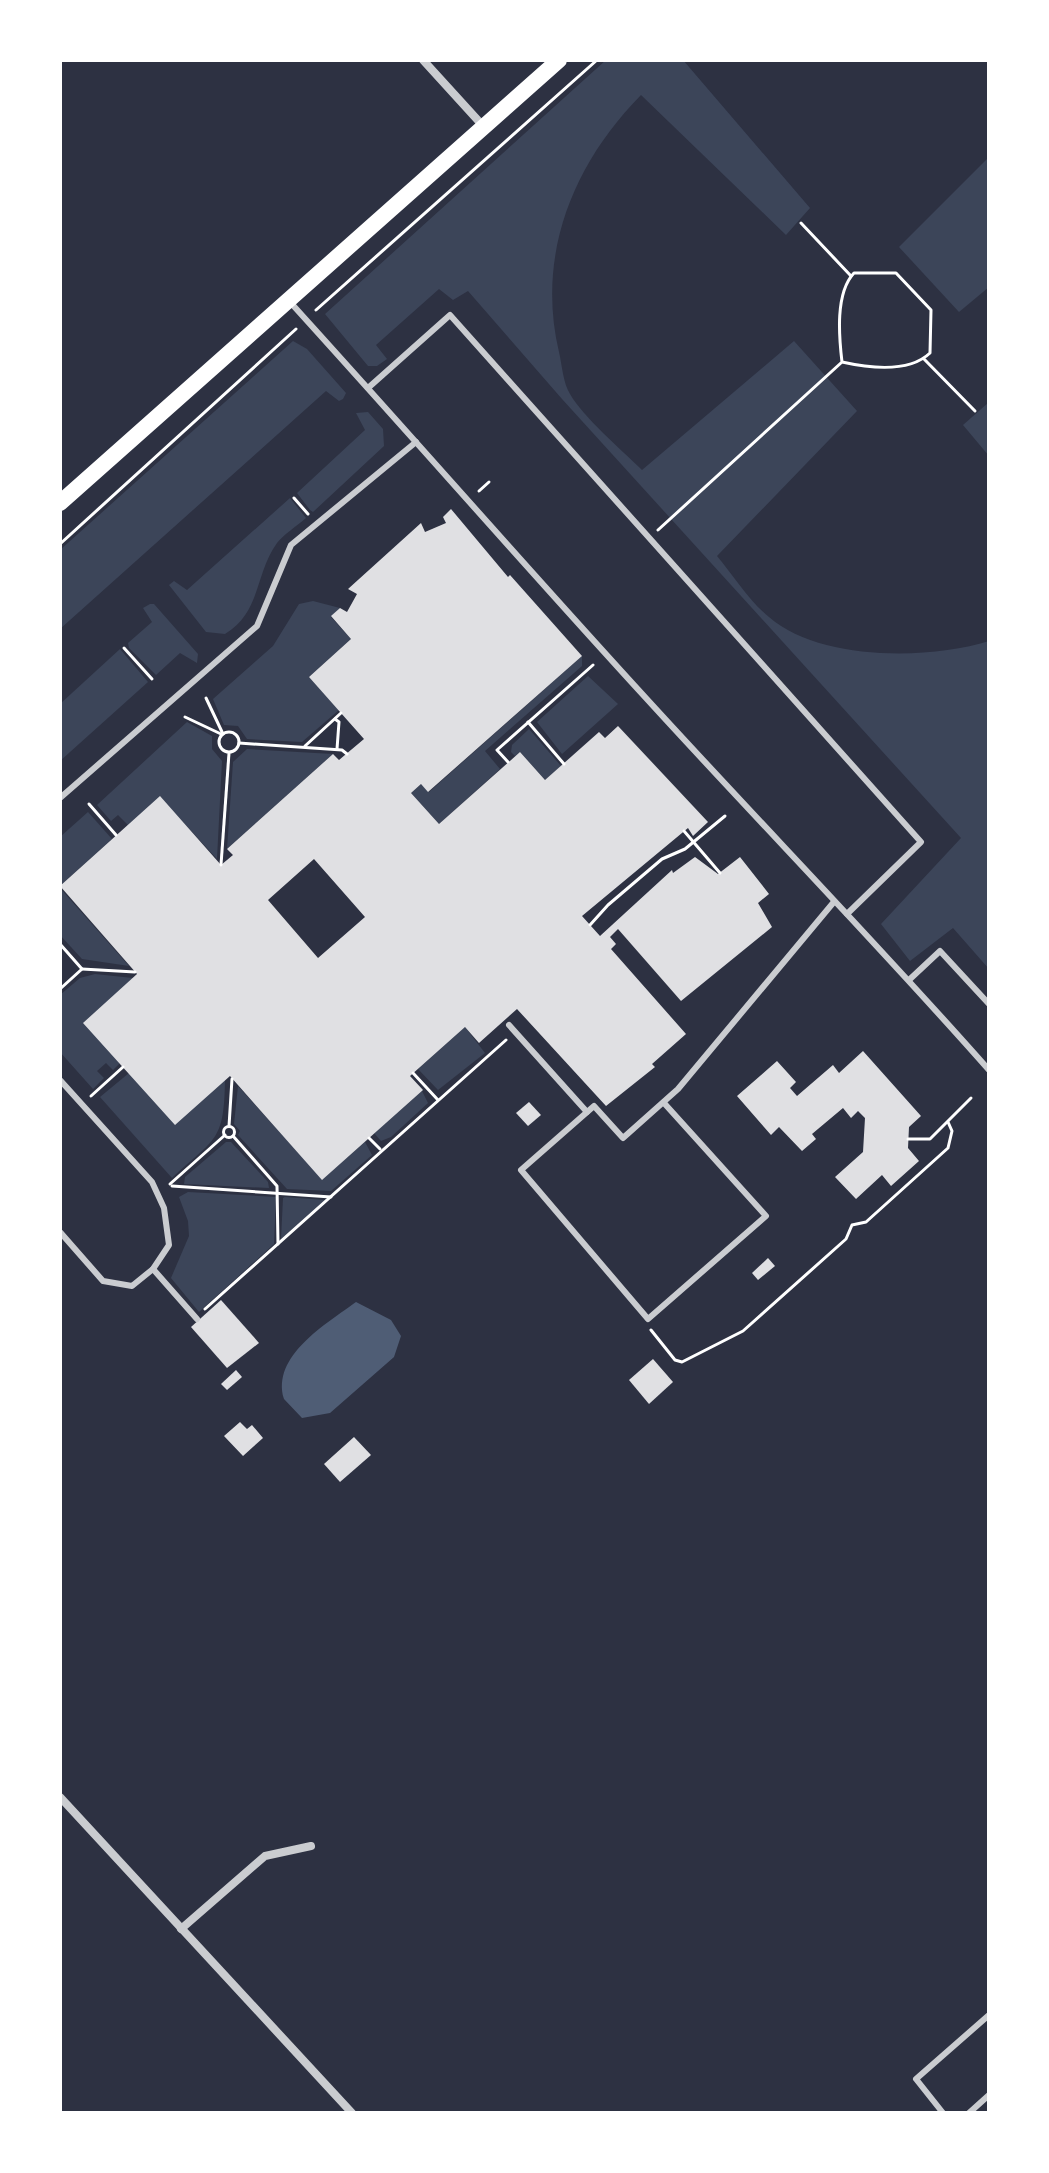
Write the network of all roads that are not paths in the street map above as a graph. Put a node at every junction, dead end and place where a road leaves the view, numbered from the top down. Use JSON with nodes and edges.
{"nodes":[{"id":1,"x":423,"y":60,"type":"edge"},
{"id":2,"x":558,"y":60,"type":"edge"},
{"id":3,"x":485,"y":127,"type":"junction"},
{"id":4,"x":287,"y":299,"type":"junction"},
{"id":5,"x":368,"y":388,"type":"junction"},
{"id":6,"x":416,"y":442,"type":"junction"},
{"id":7,"x":60,"y":503,"type":"edge"},
{"id":8,"x":60,"y":798,"type":"edge"},
{"id":9,"x":833,"y":903,"type":"junction"},
{"id":10,"x":847,"y":914,"type":"junction"},
{"id":11,"x":909,"y":980,"type":"junction"},
{"id":12,"x":989,"y":1004,"type":"edge"},
{"id":13,"x":512,"y":1029,"type":"road end"},
{"id":14,"x":989,"y":1069,"type":"edge"},
{"id":15,"x":60,"y":1080,"type":"edge"},
{"id":16,"x":664,"y":1103,"type":"junction"},
{"id":17,"x":587,"y":1112,"type":"junction"},
{"id":18,"x":60,"y":1232,"type":"edge"},
{"id":19,"x":153,"y":1269,"type":"junction"},
{"id":20,"x":196,"y":1318,"type":"road end"},
{"id":21,"x":60,"y":1797,"type":"edge"},
{"id":22,"x":311,"y":1846,"type":"dead end"},
{"id":23,"x":181,"y":1929,"type":"junction"},
{"id":24,"x":989,"y":2015,"type":"edge"},
{"id":25,"x":989,"y":2095,"type":"edge"},
{"id":26,"x":352,"y":2113,"type":"edge"},
{"id":27,"x":943,"y":2113,"type":"edge"},
{"id":28,"x":969,"y":2113,"type":"edge"}],
"edges":[{"from":1,"to":3,"type":"street"},
{"from":2,"to":3,"type":"main road"},
{"from":3,"to":4,"type":"main road"},
{"from":4,"to":5,"type":"lane"},
{"from":4,"to":7,"type":"main road"},
{"from":5,"to":6,"type":"lane"},
{"from":5,"to":10,"type":"lane"},
{"from":6,"to":8,"type":"lane"},
{"from":6,"to":9,"type":"lane"},
{"from":9,"to":10,"type":"lane"},
{"from":9,"to":16,"type":"lane"},
{"from":10,"to":11,"type":"lane"},
{"from":11,"to":12,"type":"lane"},
{"from":11,"to":14,"type":"lane"},
{"from":13,"to":17,"type":"lane"},
{"from":15,"to":19,"type":"lane"},
{"from":16,"to":17,"type":"lane"},
{"from":16,"to":17,"type":"lane"},
{"from":18,"to":19,"type":"lane"},
{"from":19,"to":20,"type":"lane"},
{"from":21,"to":23,"type":"street"},
{"from":22,"to":23,"type":"street"},
{"from":23,"to":26,"type":"street"},
{"from":24,"to":27,"type":"lane"},
{"from":25,"to":28,"type":"lane"}]}
